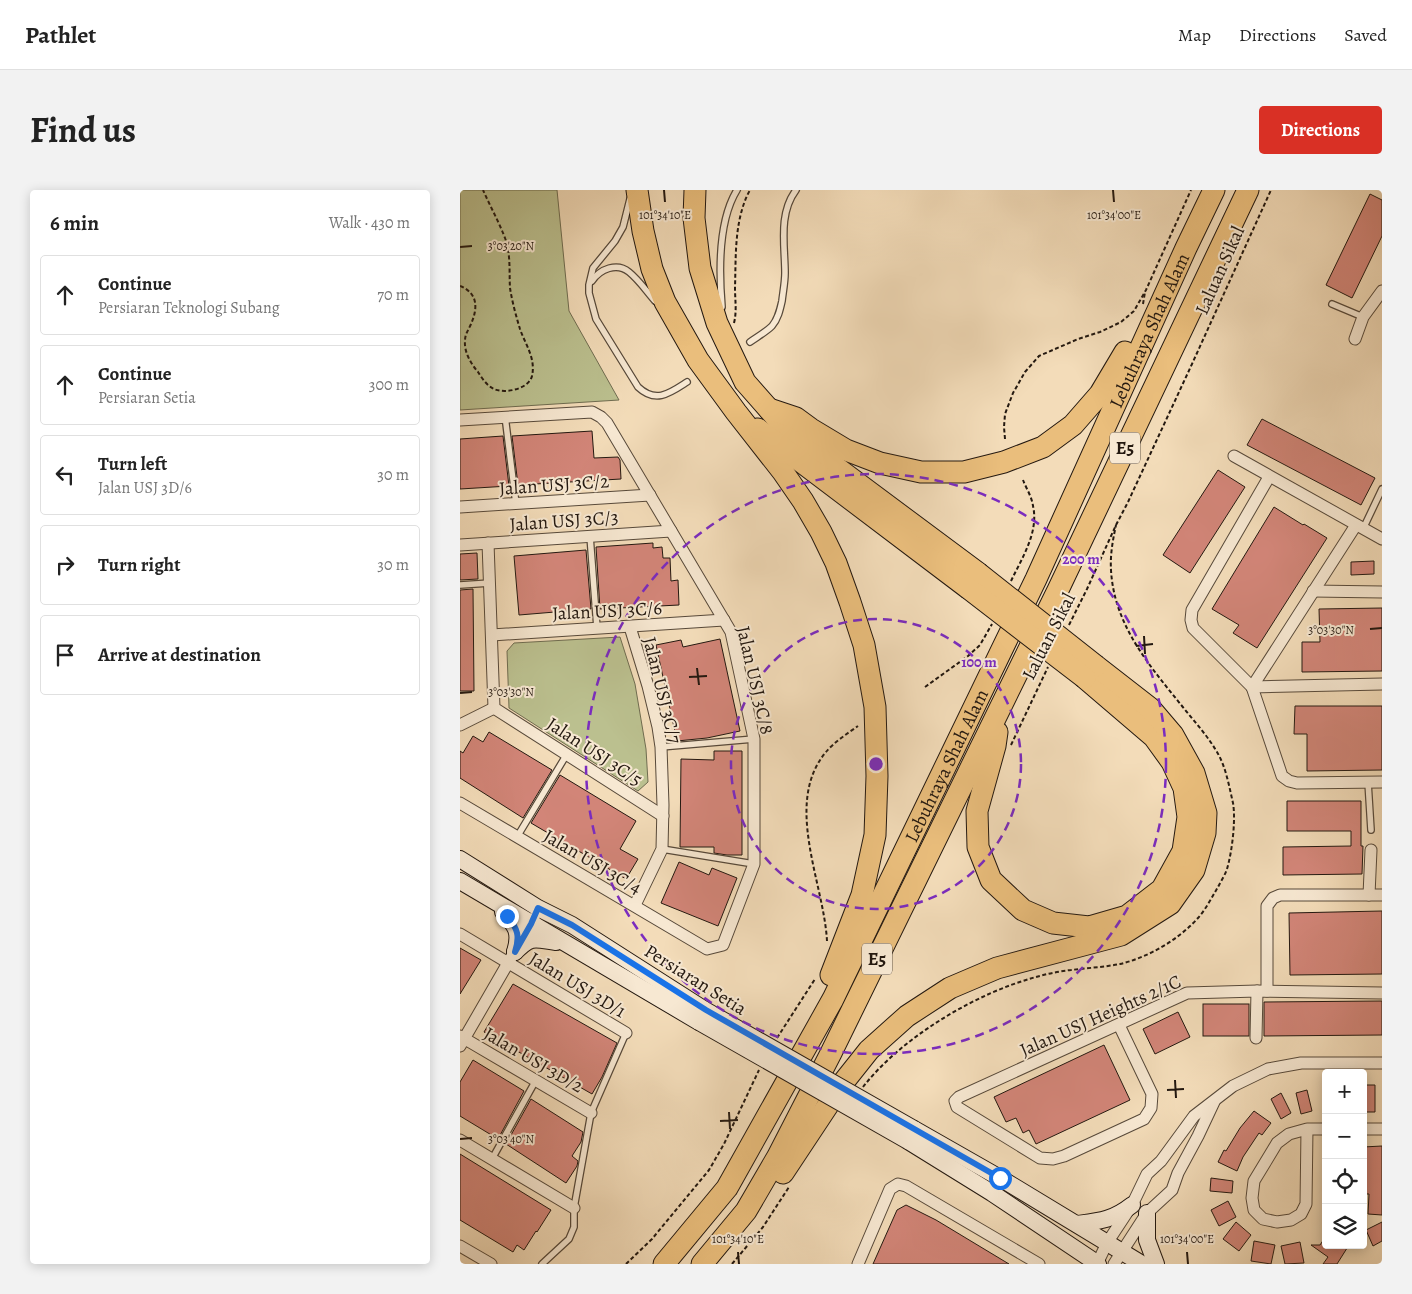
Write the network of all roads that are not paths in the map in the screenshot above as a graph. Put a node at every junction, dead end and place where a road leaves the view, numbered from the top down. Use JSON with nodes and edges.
{"nodes":[{"id":1,"x":633,"y":190,"type":"edge"},
{"id":2,"x":637,"y":190,"type":"edge"},
{"id":3,"x":696,"y":190,"type":"edge"},
{"id":4,"x":737,"y":190,"type":"edge"},
{"id":5,"x":796,"y":190,"type":"edge"},
{"id":6,"x":1214,"y":190,"type":"edge"},
{"id":7,"x":1248,"y":190,"type":"edge"},
{"id":8,"x":1186,"y":248,"type":"junction"},
{"id":9,"x":589,"y":285,"type":"junction"},
{"id":10,"x":1382,"y":292,"type":"edge"},
{"id":11,"x":657,"y":304,"type":"dead end"},
{"id":12,"x":1332,"y":304,"type":"dead end"},
{"id":13,"x":663,"y":310,"type":"dead end"},
{"id":14,"x":722,"y":310,"type":"dead end"},
{"id":15,"x":1363,"y":317,"type":"junction"},
{"id":16,"x":680,"y":330,"type":"junction"},
{"id":17,"x":1354,"y":339,"type":"dead end"},
{"id":18,"x":750,"y":342,"type":"dead end"},
{"id":19,"x":687,"y":382,"type":"dead end"},
{"id":20,"x":769,"y":409,"type":"junction"},
{"id":21,"x":736,"y":412,"type":"junction"},
{"id":22,"x":505,"y":416,"type":"junction"},
{"id":23,"x":460,"y":420,"type":"edge"},
{"id":24,"x":1234,"y":456,"type":"dead end"},
{"id":25,"x":1269,"y":476,"type":"junction"},
{"id":26,"x":1382,"y":489,"type":"edge"},
{"id":27,"x":650,"y":495,"type":"junction"},
{"id":28,"x":516,"y":504,"type":"junction"},
{"id":29,"x":460,"y":508,"type":"edge"},
{"id":30,"x":1360,"y":527,"type":"junction"},
{"id":31,"x":671,"y":531,"type":"junction"},
{"id":32,"x":590,"y":536,"type":"junction"},
{"id":33,"x":1382,"y":539,"type":"edge"},
{"id":34,"x":488,"y":543,"type":"junction"},
{"id":35,"x":460,"y":545,"type":"edge"},
{"id":36,"x":973,"y":580,"type":"junction"},
{"id":37,"x":490,"y":583,"type":"junction"},
{"id":38,"x":460,"y":585,"type":"edge"},
{"id":39,"x":1313,"y":591,"type":"junction"},
{"id":40,"x":1382,"y":592,"type":"edge"},
{"id":41,"x":724,"y":620,"type":"junction"},
{"id":42,"x":630,"y":627,"type":"junction"},
{"id":43,"x":597,"y":628,"type":"junction"},
{"id":44,"x":492,"y":634,"type":"junction"},
{"id":45,"x":1091,"y":672,"type":"junction"},
{"id":46,"x":1382,"y":684,"type":"edge"},
{"id":47,"x":1252,"y":687,"type":"junction"},
{"id":48,"x":1002,"y":704,"type":"junction"},
{"id":49,"x":494,"y":708,"type":"junction"},
{"id":50,"x":460,"y":725,"type":"edge"},
{"id":51,"x":754,"y":738,"type":"junction"},
{"id":52,"x":661,"y":747,"type":"junction"},
{"id":53,"x":567,"y":754,"type":"junction"},
{"id":54,"x":1368,"y":782,"type":"junction"},
{"id":55,"x":1382,"y":782,"type":"edge"},
{"id":56,"x":460,"y":803,"type":"edge"},
{"id":57,"x":663,"y":816,"type":"junction"},
{"id":58,"x":1371,"y":830,"type":"dead end"},
{"id":59,"x":517,"y":837,"type":"junction"},
{"id":60,"x":662,"y":849,"type":"junction"},
{"id":61,"x":1371,"y":850,"type":"dead end"},
{"id":62,"x":460,"y":859,"type":"edge"},
{"id":63,"x":754,"y":864,"type":"junction"},
{"id":64,"x":460,"y":880,"type":"edge"},
{"id":65,"x":1369,"y":895,"type":"junction"},
{"id":66,"x":1382,"y":895,"type":"edge"},
{"id":67,"x":490,"y":899,"type":"junction"},
{"id":68,"x":635,"y":905,"type":"junction"},
{"id":69,"x":538,"y":908,"type":"junction"},
{"id":70,"x":531,"y":924,"type":"junction"},
{"id":71,"x":460,"y":934,"type":"edge"},
{"id":72,"x":564,"y":942,"type":"junction"},
{"id":73,"x":707,"y":949,"type":"joint"},
{"id":74,"x":512,"y":957,"type":"junction"},
{"id":75,"x":1262,"y":991,"type":"junction"},
{"id":76,"x":1382,"y":992,"type":"edge"},
{"id":77,"x":702,"y":1016,"type":"junction"},
{"id":78,"x":1118,"y":1024,"type":"junction"},
{"id":79,"x":626,"y":1034,"type":"joint"},
{"id":80,"x":1256,"y":1038,"type":"dead end"},
{"id":81,"x":462,"y":1040,"type":"edge"},
{"id":82,"x":802,"y":1055,"type":"junction"},
{"id":83,"x":1382,"y":1062,"type":"edge"},
{"id":84,"x":536,"y":1080,"type":"junction"},
{"id":85,"x":1216,"y":1098,"type":"junction"},
{"id":86,"x":591,"y":1112,"type":"junction"},
{"id":87,"x":1307,"y":1129,"type":"junction"},
{"id":88,"x":1322,"y":1129,"type":"edge"},
{"id":89,"x":1367,"y":1129,"type":"edge"},
{"id":90,"x":1382,"y":1129,"type":"edge"},
{"id":91,"x":911,"y":1135,"type":"junction"},
{"id":92,"x":460,"y":1140,"type":"edge"},
{"id":93,"x":492,"y":1159,"type":"junction"},
{"id":94,"x":1132,"y":1205,"type":"junction"},
{"id":95,"x":574,"y":1208,"type":"junction"},
{"id":96,"x":746,"y":1211,"type":"junction"},
{"id":97,"x":1147,"y":1213,"type":"junction"},
{"id":98,"x":1077,"y":1224,"type":"junction"},
{"id":99,"x":1107,"y":1243,"type":"junction"},
{"id":100,"x":460,"y":1246,"type":"edge"},
{"id":101,"x":1118,"y":1258,"type":"edge"},
{"id":102,"x":491,"y":1264,"type":"edge"},
{"id":103,"x":542,"y":1264,"type":"edge"},
{"id":104,"x":664,"y":1264,"type":"edge"},
{"id":105,"x":702,"y":1264,"type":"edge"},
{"id":106,"x":858,"y":1264,"type":"edge"},
{"id":107,"x":1039,"y":1264,"type":"edge"},
{"id":108,"x":1094,"y":1264,"type":"edge"},
{"id":109,"x":1142,"y":1264,"type":"edge"},
{"id":110,"x":1156,"y":1264,"type":"edge"}],
"edges":[{"from":1,"to":9,"type":"lane"},
{"from":2,"to":16,"type":"highway"},
{"from":3,"to":20,"type":"highway"},
{"from":4,"to":14,"type":"lane"},
{"from":5,"to":18,"type":"lane"},
{"from":6,"to":8,"type":"highway","name":"Lebuhraya Shah Alam","number":"E5"},
{"from":7,"to":48,"type":"highway","name":"Lebuhraya Shah Alam","number":"E5"},
{"from":8,"to":20,"type":"highway"},
{"from":8,"to":82,"type":"highway","name":"Lebuhraya Shah Alam","number":"E5"},
{"from":9,"to":11,"type":"lane"},
{"from":9,"to":19,"type":"lane"},
{"from":10,"to":15,"type":"street"},
{"from":12,"to":15,"type":"lane"},
{"from":13,"to":16,"type":"lane"},
{"from":15,"to":17,"type":"street"},
{"from":16,"to":21,"type":"highway"},
{"from":20,"to":36,"type":"highway"},
{"from":21,"to":36,"type":"highway"},
{"from":21,"to":82,"type":"highway"},
{"from":22,"to":23,"type":"street"},
{"from":22,"to":27,"type":"street","name":"Jalan USJ 3C/8"},
{"from":22,"to":28,"type":"lane"},
{"from":24,"to":25,"type":"street"},
{"from":25,"to":30,"type":"street"},
{"from":25,"to":47,"type":"street"},
{"from":26,"to":30,"type":"lane"},
{"from":27,"to":28,"type":"street","name":"Jalan USJ 3C/2"},
{"from":27,"to":31,"type":"street","name":"Jalan USJ 3C/8"},
{"from":28,"to":29,"type":"street","name":"Jalan USJ 3C/2"},
{"from":30,"to":33,"type":"street"},
{"from":30,"to":39,"type":"street"},
{"from":31,"to":32,"type":"street","name":"Jalan USJ 3C/3"},
{"from":31,"to":41,"type":"street","name":"Jalan USJ 3C/8"},
{"from":32,"to":34,"type":"street","name":"Jalan USJ 3C/3"},
{"from":32,"to":43,"type":"lane"},
{"from":34,"to":35,"type":"street","name":"Jalan USJ 3C/3"},
{"from":34,"to":37,"type":"street"},
{"from":36,"to":45,"type":"highway","bridge":true},
{"from":37,"to":38,"type":"lane"},
{"from":37,"to":44,"type":"street"},
{"from":39,"to":40,"type":"street"},
{"from":39,"to":47,"type":"street"},
{"from":41,"to":42,"type":"street","name":"Jalan USJ 3C/6"},
{"from":41,"to":51,"type":"street","name":"Jalan USJ 3C/8"},
{"from":42,"to":43,"type":"street","name":"Jalan USJ 3C/6"},
{"from":42,"to":52,"type":"street","name":"Jalan USJ 3C/7"},
{"from":43,"to":44,"type":"street","name":"Jalan USJ 3C/6"},
{"from":44,"to":49,"type":"street"},
{"from":45,"to":48,"type":"highway"},
{"from":45,"to":96,"type":"highway"},
{"from":46,"to":47,"type":"street"},
{"from":47,"to":54,"type":"street"},
{"from":48,"to":96,"type":"highway","name":"Lebuhraya Shah Alam","number":"E5"},
{"from":49,"to":50,"type":"street"},
{"from":49,"to":53,"type":"street","name":"Jalan USJ 3C/5"},
{"from":51,"to":52,"type":"lane"},
{"from":51,"to":63,"type":"street","name":"Jalan USJ 3C/8"},
{"from":52,"to":57,"type":"street","name":"Jalan USJ 3C/7"},
{"from":53,"to":57,"type":"street","name":"Jalan USJ 3C/5"},
{"from":53,"to":59,"type":"lane"},
{"from":54,"to":55,"type":"street"},
{"from":54,"to":58,"type":"lane"},
{"from":56,"to":59,"type":"street","name":"Jalan USJ 3C/4"},
{"from":57,"to":60,"type":"street","name":"Jalan USJ 3C/7"},
{"from":59,"to":68,"type":"street","name":"Jalan USJ 3C/4"},
{"from":60,"to":63,"type":"lane"},
{"from":60,"to":68,"type":"street","name":"Jalan USJ 3C/7"},
{"from":61,"to":65,"type":"street"},
{"from":62,"to":69,"type":"main road","name":"Persiaran Setia"},
{"from":63,"to":73,"type":"street","name":"Jalan USJ 3C/8"},
{"from":64,"to":67,"type":"main road","name":"Persiaran Setia"},
{"from":65,"to":66,"type":"street"},
{"from":65,"to":75,"type":"street"},
{"from":67,"to":70,"type":"main road","name":"Persiaran Setia"},
{"from":67,"to":74,"type":"main road"},
{"from":68,"to":73,"type":"street","name":"Jalan USJ 3C/4"},
{"from":69,"to":70,"type":"street"},
{"from":69,"to":77,"type":"main road","name":"Persiaran Setia"},
{"from":70,"to":72,"type":"main road","name":"Persiaran Setia"},
{"from":70,"to":74,"type":"street"},
{"from":71,"to":74,"type":"street","name":"Jalan USJ 3D/1"},
{"from":72,"to":74,"type":"main road"},
{"from":72,"to":77,"type":"main road","name":"Persiaran Setia"},
{"from":74,"to":79,"type":"street","name":"Jalan USJ 3D/1"},
{"from":74,"to":81,"type":"street"},
{"from":75,"to":76,"type":"street","name":"Jalan USJ Heights 2/1C"},
{"from":75,"to":78,"type":"street","name":"Jalan USJ Heights 2/1C"},
{"from":75,"to":80,"type":"street"},
{"from":77,"to":91,"type":"main road","name":"Persiaran Setia","bridge":true},
{"from":78,"to":78,"type":"street","name":"Jalan USJ Heights 2/1C"},
{"from":79,"to":86,"type":"lane"},
{"from":81,"to":84,"type":"street","name":"Jalan USJ 3D/2"},
{"from":82,"to":104,"type":"highway","name":"Lebuhraya Shah Alam","number":"E5"},
{"from":83,"to":85,"type":"street"},
{"from":84,"to":86,"type":"street","name":"Jalan USJ 3D/2"},
{"from":84,"to":93,"type":"lane"},
{"from":85,"to":94,"type":"street"},
{"from":85,"to":97,"type":"street"},
{"from":86,"to":95,"type":"lane"},
{"from":87,"to":87,"type":"street"},
{"from":87,"to":88,"type":"street"},
{"from":89,"to":90,"type":"street"},
{"from":91,"to":98,"type":"main road"},
{"from":91,"to":108,"type":"main road"},
{"from":92,"to":93,"type":"street"},
{"from":93,"to":95,"type":"street"},
{"from":94,"to":98,"type":"main road"},
{"from":94,"to":99,"type":"street"},
{"from":95,"to":103,"type":"lane"},
{"from":96,"to":105,"type":"highway","name":"Lebuhraya Shah Alam","number":"E5"},
{"from":97,"to":101,"type":"street"},
{"from":97,"to":110,"type":"main road"},
{"from":98,"to":99,"type":"main road"},
{"from":99,"to":101,"type":"main road"},
{"from":99,"to":108,"type":"street"},
{"from":100,"to":102,"type":"street"},
{"from":101,"to":109,"type":"main road"},
{"from":106,"to":107,"type":"street"}]}
